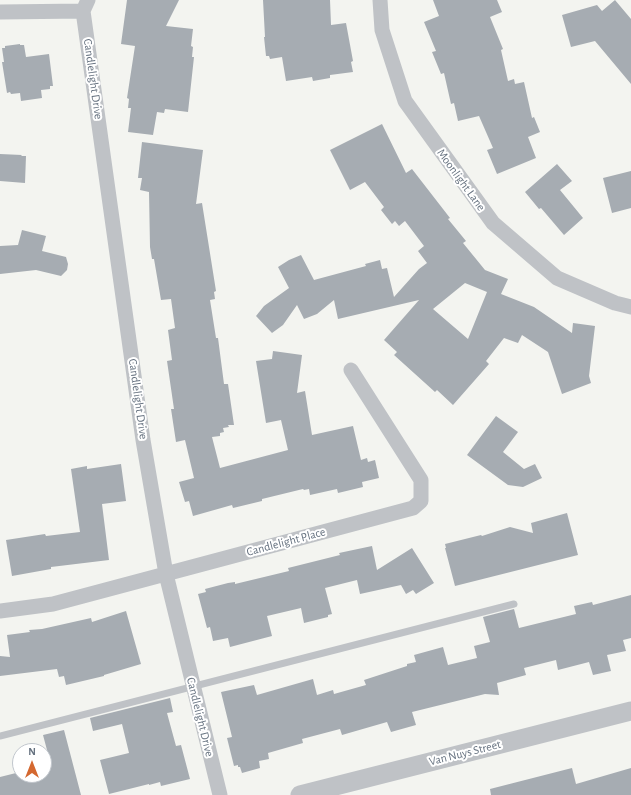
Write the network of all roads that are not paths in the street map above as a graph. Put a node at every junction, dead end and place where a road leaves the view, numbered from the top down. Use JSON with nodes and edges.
{"nodes":[{"id":1,"x":380,"y":0,"type":"edge"},
{"id":2,"x":86,"y":5,"type":"edge"},
{"id":3,"x":0,"y":12,"type":"edge"},
{"id":4,"x":631,"y":307,"type":"edge"},
{"id":5,"x":351,"y":370,"type":"dead end"},
{"id":6,"x":166,"y":574,"type":"junction"},
{"id":7,"x":514,"y":604,"type":"dead end"},
{"id":8,"x":0,"y":611,"type":"edge"},
{"id":9,"x":192,"y":687,"type":"junction"},
{"id":10,"x":631,"y":711,"type":"edge"},
{"id":11,"x":0,"y":736,"type":"edge"},
{"id":12,"x":220,"y":795,"type":"edge"},
{"id":13,"x":300,"y":795,"type":"edge"}],
"edges":[{"from":1,"to":4,"type":"street","name":"Moonlight Lane"},
{"from":2,"to":3,"type":"street"},
{"from":2,"to":6,"type":"street","name":"Candlelight Drive"},
{"from":5,"to":6,"type":"street","name":"Candlelight Place"},
{"from":6,"to":8,"type":"street","name":"Candlelight Place"},
{"from":6,"to":9,"type":"street","name":"Candlelight Drive"},
{"from":7,"to":9,"type":"lane"},
{"from":9,"to":11,"type":"lane"},
{"from":9,"to":12,"type":"street","name":"Candlelight Drive"},
{"from":10,"to":13,"type":"street","name":"Van Nuys Street"}]}
